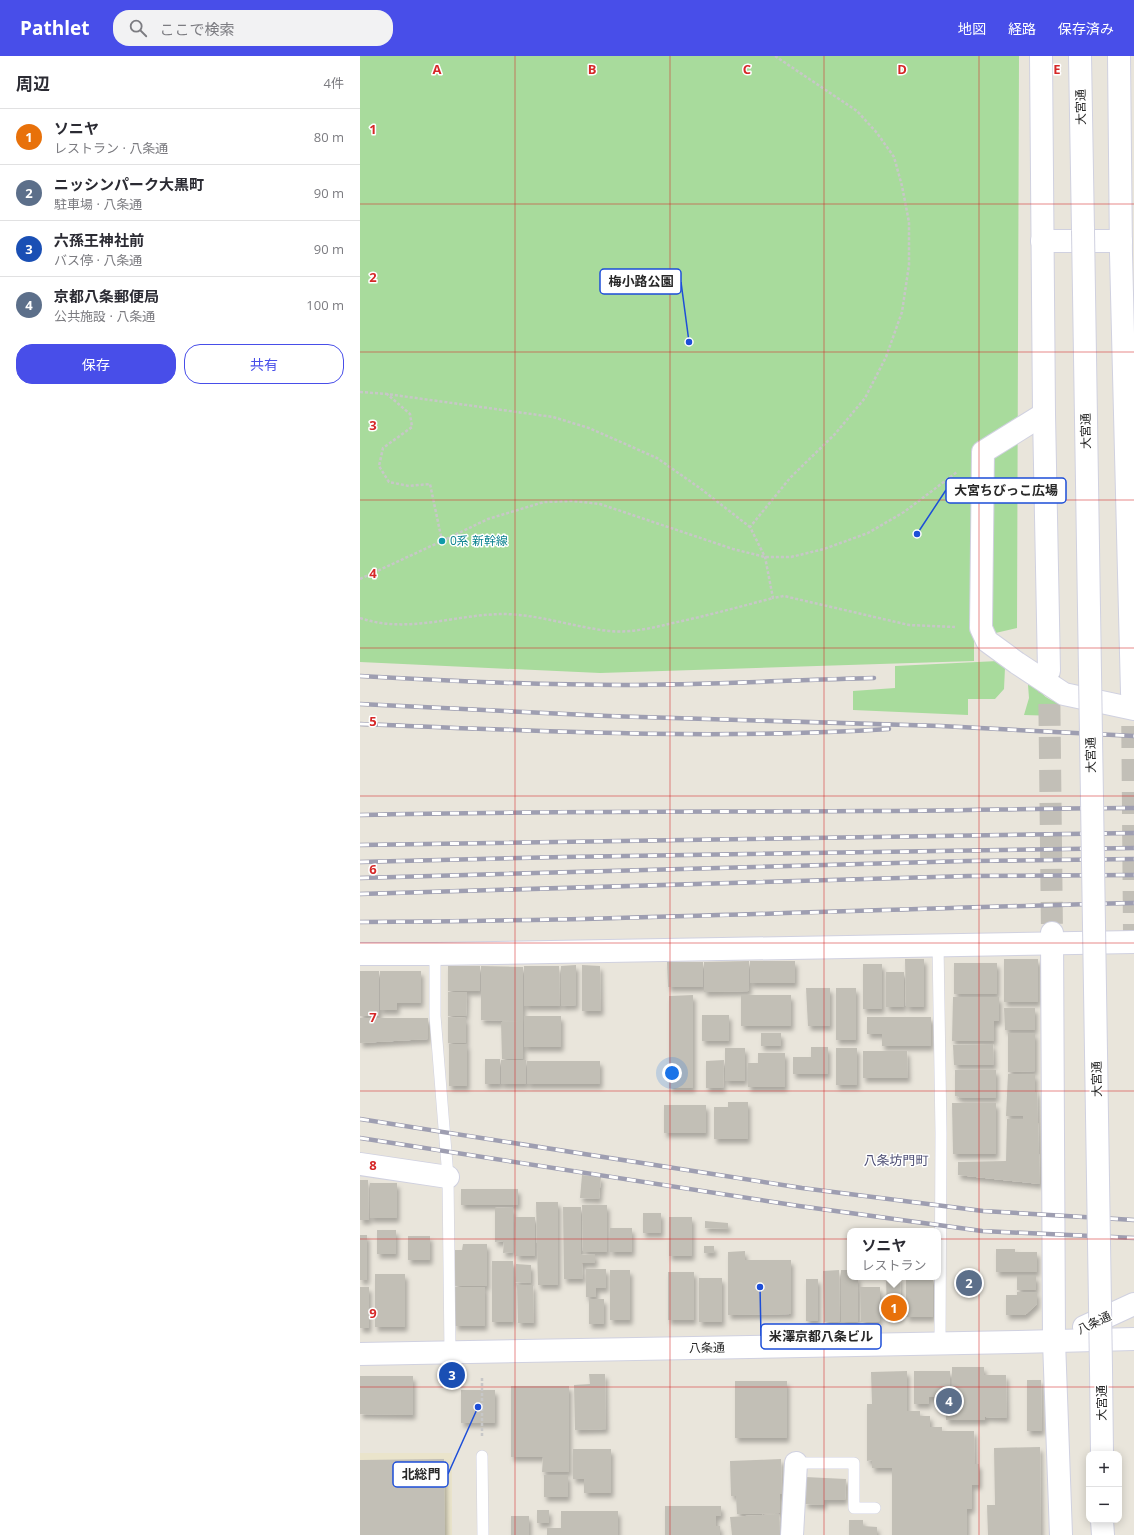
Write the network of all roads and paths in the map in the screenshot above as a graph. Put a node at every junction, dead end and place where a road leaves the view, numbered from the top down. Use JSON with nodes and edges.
{"nodes":[{"id":1,"x":775,"y":56,"type":"edge"},
{"id":2,"x":1041,"y":56,"type":"edge"},
{"id":3,"x":1080,"y":56,"type":"edge"},
{"id":4,"x":1119,"y":56,"type":"edge"},
{"id":5,"x":1125,"y":233,"type":"edge"},
{"id":6,"x":1042,"y":242,"type":"junction"},
{"id":7,"x":360,"y":392,"type":"edge"},
{"id":8,"x":387,"y":394,"type":"junction"},
{"id":9,"x":1044,"y":414,"type":"junction"},
{"id":10,"x":983,"y":452,"type":"junction"},
{"id":11,"x":750,"y":527,"type":"junction"},
{"id":12,"x":442,"y":541,"type":"junction"},
{"id":13,"x":765,"y":557,"type":"junction"},
{"id":14,"x":360,"y":580,"type":"edge"},
{"id":15,"x":773,"y":598,"type":"junction"},
{"id":16,"x":360,"y":618,"type":"edge"},
{"id":17,"x":981,"y":628,"type":"junction"},
{"id":18,"x":1049,"y":671,"type":"tunnel mouth"},
{"id":19,"x":1133,"y":701,"type":"edge"},
{"id":20,"x":1134,"y":932,"type":"edge"},
{"id":21,"x":1052,"y":937,"type":"junction"},
{"id":22,"x":1134,"y":942,"type":"edge"},
{"id":23,"x":938,"y":944,"type":"junction"},
{"id":24,"x":1134,"y":948,"type":"edge"},
{"id":25,"x":360,"y":954,"type":"edge"},
{"id":26,"x":435,"y":954,"type":"junction"},
{"id":27,"x":360,"y":1164,"type":"edge"},
{"id":28,"x":448,"y":1177,"type":"junction"},
{"id":29,"x":941,"y":1228,"type":"edge"},
{"id":30,"x":940,"y":1280,"type":"edge"},
{"id":31,"x":1134,"y":1304,"type":"edge"},
{"id":32,"x":1134,"y":1339,"type":"edge"},
{"id":33,"x":1054,"y":1341,"type":"junction"},
{"id":34,"x":940,"y":1344,"type":"junction"},
{"id":35,"x":450,"y":1352,"type":"junction"},
{"id":36,"x":360,"y":1354,"type":"edge"},
{"id":37,"x":482,"y":1390,"type":"dead end"},
{"id":38,"x":482,"y":1423,"type":"dead end"},
{"id":39,"x":1102,"y":1451,"type":"edge"},
{"id":40,"x":482,"y":1456,"type":"dead end"},
{"id":41,"x":796,"y":1463,"type":"joint"},
{"id":42,"x":875,"y":1508,"type":"dead end"},
{"id":43,"x":1102,"y":1523,"type":"edge"},
{"id":44,"x":483,"y":1535,"type":"edge"},
{"id":45,"x":792,"y":1535,"type":"edge"},
{"id":46,"x":1061,"y":1535,"type":"edge"},
{"id":47,"x":1102,"y":1535,"type":"edge"}],
"edges":[{"from":1,"to":11,"type":"path"},
{"from":2,"to":6,"type":"street"},
{"from":3,"to":39,"type":"street","name":"大宮通","bridge":true},
{"from":4,"to":5,"type":"street"},
{"from":5,"to":6,"type":"street"},
{"from":5,"to":19,"type":"street"},
{"from":6,"to":9,"type":"street"},
{"from":7,"to":8,"type":"path"},
{"from":8,"to":11,"type":"path"},
{"from":8,"to":12,"type":"path"},
{"from":9,"to":10,"type":"street"},
{"from":9,"to":18,"type":"street"},
{"from":10,"to":13,"type":"path"},
{"from":10,"to":17,"type":"street"},
{"from":11,"to":13,"type":"path"},
{"from":12,"to":13,"type":"path"},
{"from":12,"to":14,"type":"path"},
{"from":13,"to":15,"type":"path"},
{"from":15,"to":16,"type":"path"},
{"from":15,"to":17,"type":"path"},
{"from":17,"to":19,"type":"street"},
{"from":20,"to":22,"type":"street"},
{"from":21,"to":22,"type":"street"},
{"from":21,"to":23,"type":"street"},
{"from":21,"to":33,"type":"street"},
{"from":22,"to":24,"type":"street"},
{"from":23,"to":26,"type":"street"},
{"from":23,"to":29,"type":"lane"},
{"from":25,"to":26,"type":"street"},
{"from":26,"to":28,"type":"lane"},
{"from":27,"to":28,"type":"street"},
{"from":28,"to":35,"type":"lane"},
{"from":30,"to":34,"type":"lane"},
{"from":31,"to":33,"type":"street","name":"八条通"},
{"from":32,"to":33,"type":"street","name":"八条通"},
{"from":33,"to":34,"type":"street","name":"八条通"},
{"from":33,"to":46,"type":"street"},
{"from":34,"to":35,"type":"street","name":"八条通"},
{"from":35,"to":36,"type":"street","name":"八条通"},
{"from":37,"to":38,"type":"path"},
{"from":40,"to":44,"type":"lane"},
{"from":41,"to":42,"type":"lane"},
{"from":41,"to":45,"type":"street"},
{"from":43,"to":47,"type":"street"}]}
